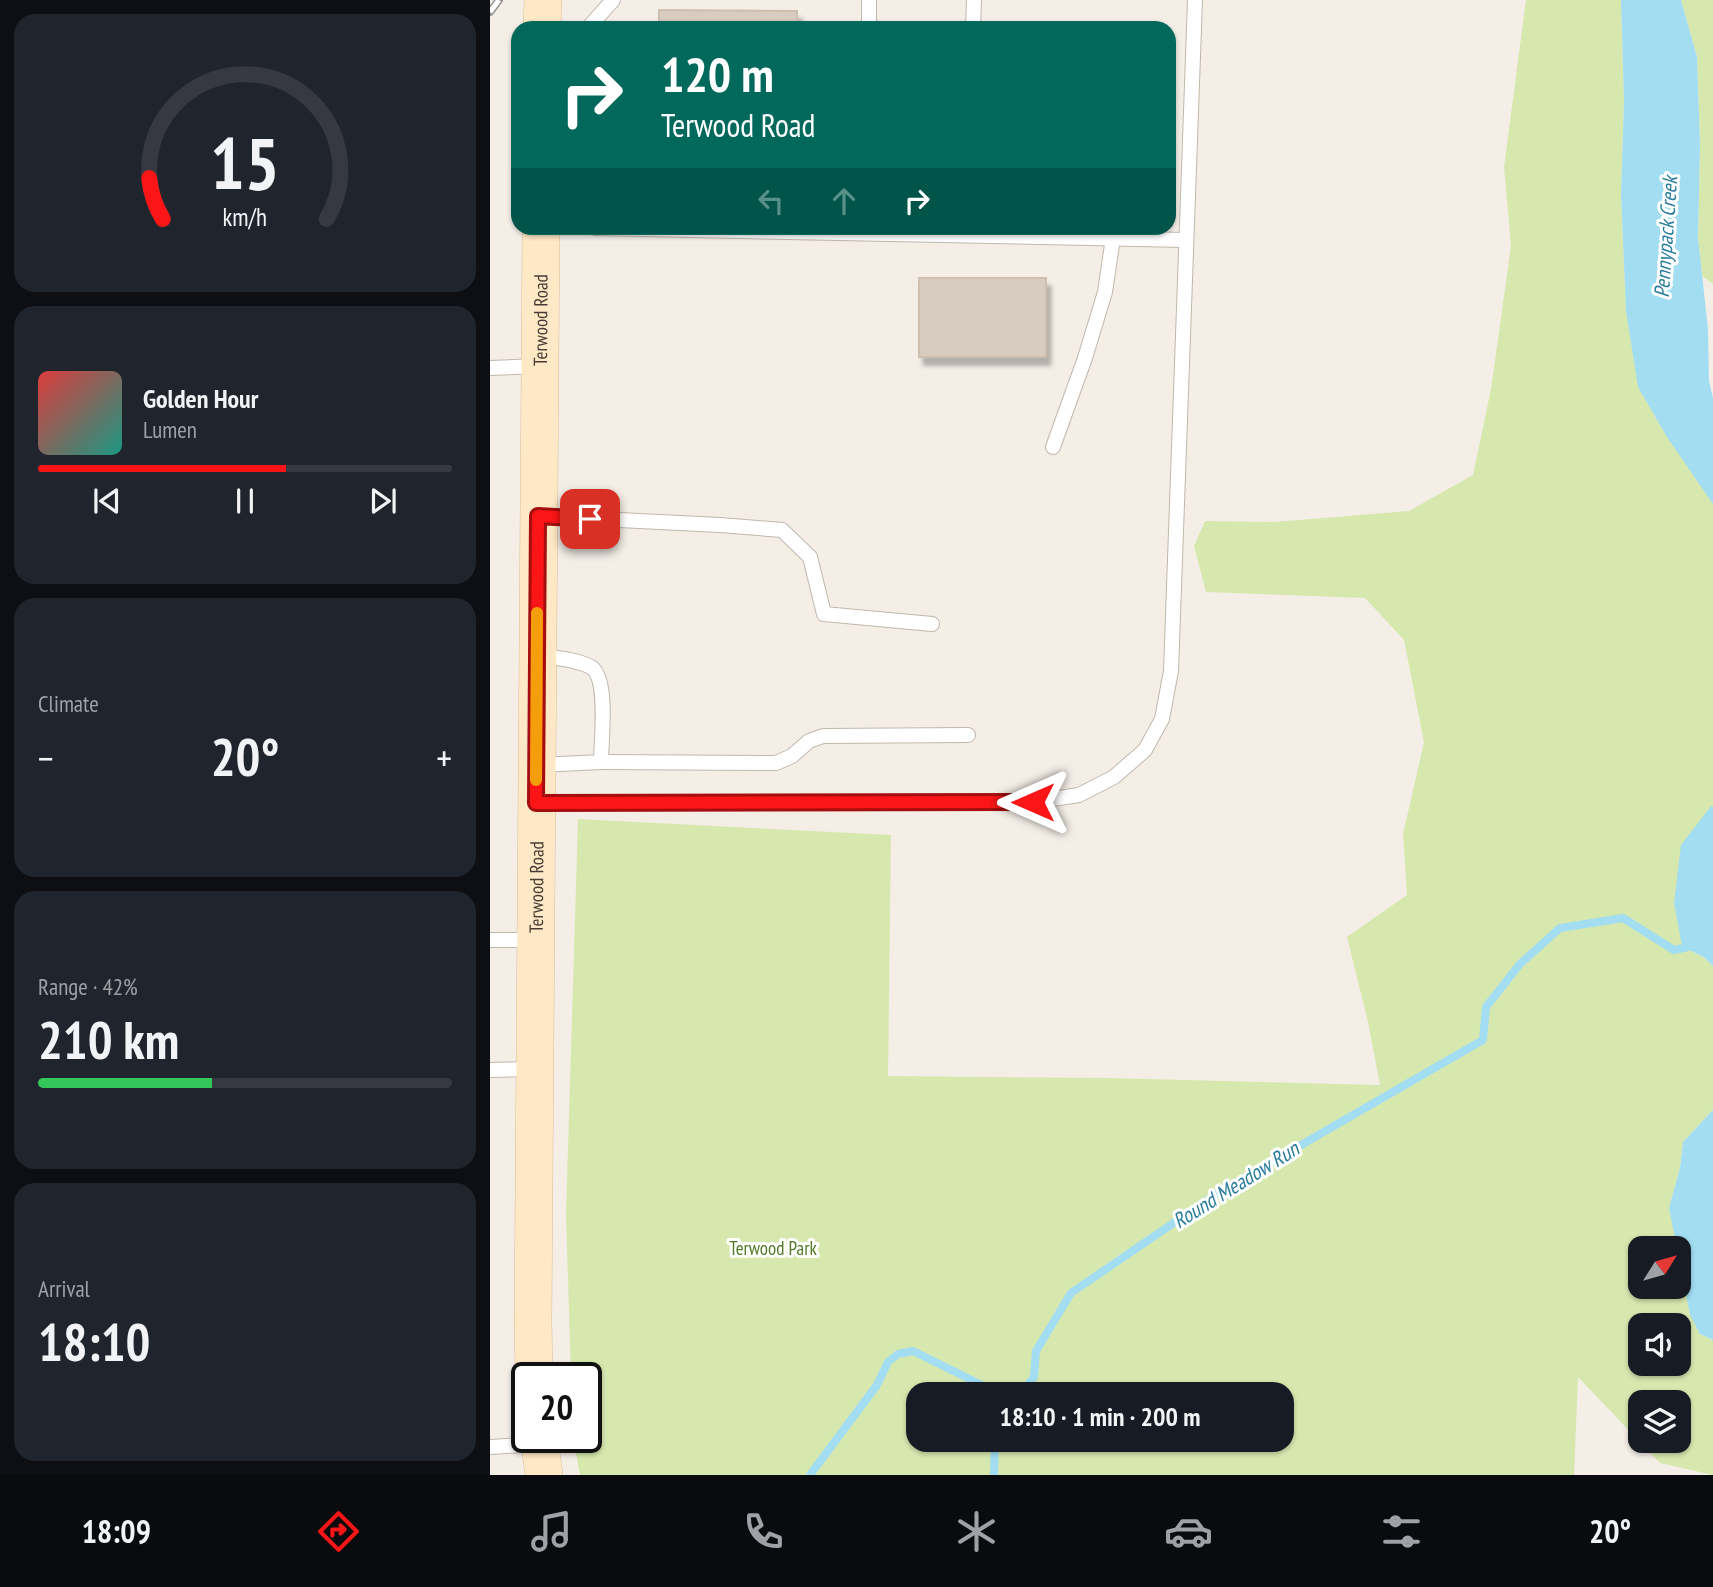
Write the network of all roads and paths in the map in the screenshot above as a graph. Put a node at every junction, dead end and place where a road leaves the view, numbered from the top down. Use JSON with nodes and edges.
{"nodes":[{"id":1,"x":543,"y":0,"type":"edge"},
{"id":2,"x":613,"y":0,"type":"edge"},
{"id":3,"x":869,"y":0,"type":"edge"},
{"id":4,"x":974,"y":0,"type":"edge"},
{"id":5,"x":1195,"y":0,"type":"edge"},
{"id":6,"x":542,"y":21,"type":"edge"},
{"id":7,"x":594,"y":21,"type":"edge"},
{"id":8,"x":869,"y":21,"type":"edge"},
{"id":9,"x":973,"y":21,"type":"edge"},
{"id":10,"x":541,"y":235,"type":"edge"},
{"id":11,"x":1051,"y":235,"type":"edge"},
{"id":12,"x":1112,"y":238,"type":"junction"},
{"id":13,"x":1186,"y":240,"type":"junction"},
{"id":14,"x":540,"y":366,"type":"junction"},
{"id":15,"x":490,"y":368,"type":"edge"},
{"id":16,"x":1053,"y":447,"type":"dead end"},
{"id":17,"x":538,"y":516,"type":"junction"},
{"id":18,"x":932,"y":624,"type":"dead end"},
{"id":19,"x":537,"y":654,"type":"junction"},
{"id":20,"x":968,"y":735,"type":"dead end"},
{"id":21,"x":601,"y":762,"type":"junction"},
{"id":22,"x":536,"y":765,"type":"junction"},
{"id":23,"x":536,"y":803,"type":"junction"},
{"id":24,"x":490,"y":940,"type":"edge"},
{"id":25,"x":535,"y":940,"type":"junction"},
{"id":26,"x":534,"y":1069,"type":"junction"},
{"id":27,"x":490,"y":1070,"type":"edge"},
{"id":28,"x":534,"y":1362,"type":"edge"},
{"id":29,"x":490,"y":1447,"type":"edge"},
{"id":30,"x":511,"y":1449,"type":"edge"}],
"edges":[{"from":1,"to":6,"type":"street"},
{"from":2,"to":7,"type":"lane"},
{"from":3,"to":8,"type":"lane"},
{"from":4,"to":9,"type":"lane"},
{"from":5,"to":13,"type":"lane"},
{"from":10,"to":14,"type":"street","name":"Terwood Road"},
{"from":11,"to":12,"type":"lane"},
{"from":12,"to":13,"type":"lane"},
{"from":12,"to":16,"type":"lane"},
{"from":13,"to":23,"type":"lane"},
{"from":14,"to":15,"type":"lane"},
{"from":14,"to":17,"type":"street","name":"Terwood Road"},
{"from":17,"to":18,"type":"lane"},
{"from":17,"to":19,"type":"street","name":"Terwood Road"},
{"from":19,"to":21,"type":"lane"},
{"from":19,"to":22,"type":"street","name":"Terwood Road"},
{"from":20,"to":21,"type":"lane"},
{"from":21,"to":22,"type":"lane"},
{"from":22,"to":23,"type":"street","name":"Terwood Road"},
{"from":23,"to":25,"type":"street","name":"Terwood Road"},
{"from":24,"to":25,"type":"lane"},
{"from":25,"to":26,"type":"street","name":"Terwood Road"},
{"from":26,"to":27,"type":"lane"},
{"from":26,"to":28,"type":"street","name":"Terwood Road"},
{"from":29,"to":30,"type":"lane"}]}
